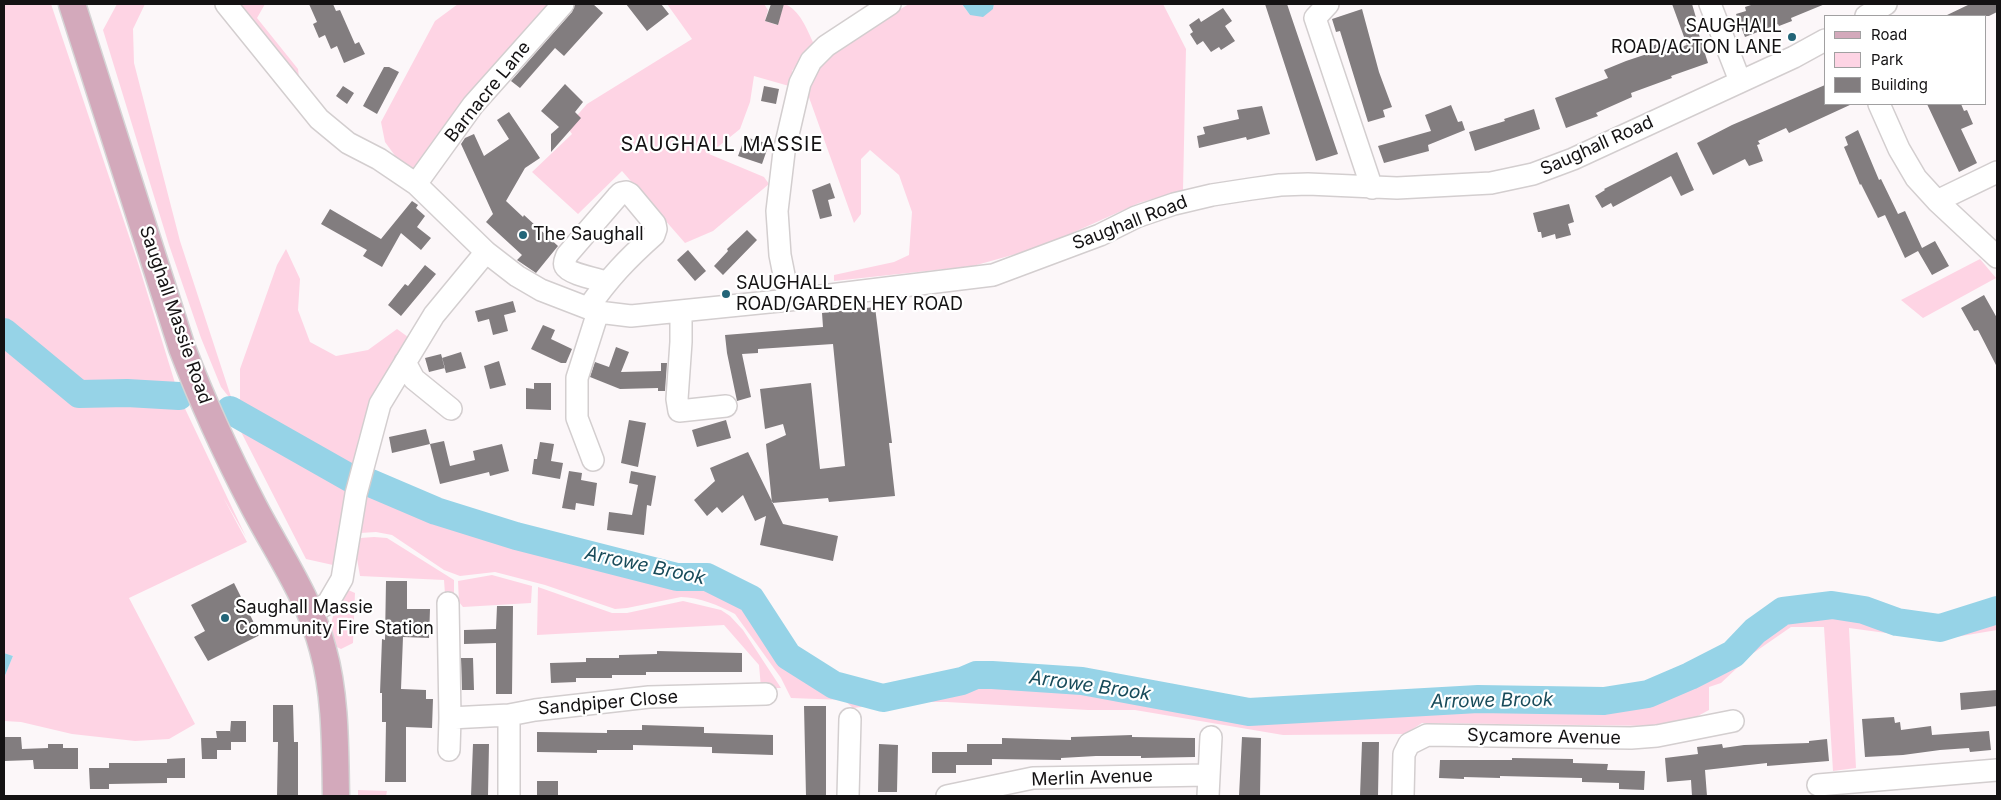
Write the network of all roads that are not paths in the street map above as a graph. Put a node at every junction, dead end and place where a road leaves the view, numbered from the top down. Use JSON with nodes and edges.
{"nodes":[{"id":1,"x":72,"y":4,"type":"edge"},
{"id":2,"x":226,"y":4,"type":"edge"},
{"id":3,"x":564,"y":4,"type":"edge"},
{"id":4,"x":890,"y":4,"type":"edge"},
{"id":5,"x":1328,"y":4,"type":"edge"},
{"id":6,"x":1710,"y":4,"type":"edge"},
{"id":7,"x":1886,"y":4,"type":"edge"},
{"id":8,"x":1868,"y":15,"type":"edge"},
{"id":9,"x":1824,"y":41,"type":"edge"},
{"id":10,"x":1740,"y":81,"type":"junction"},
{"id":11,"x":1879,"y":105,"type":"edge"},
{"id":12,"x":1997,"y":172,"type":"edge"},
{"id":13,"x":416,"y":184,"type":"junction"},
{"id":14,"x":1372,"y":188,"type":"junction"},
{"id":15,"x":1937,"y":201,"type":"junction"},
{"id":16,"x":486,"y":252,"type":"junction"},
{"id":17,"x":1997,"y":257,"type":"edge"},
{"id":18,"x":606,"y":282,"type":"dead end"},
{"id":19,"x":789,"y":300,"type":"junction"},
{"id":20,"x":593,"y":310,"type":"junction"},
{"id":21,"x":681,"y":311,"type":"junction"},
{"id":22,"x":405,"y":362,"type":"junction"},
{"id":23,"x":726,"y":406,"type":"dead end"},
{"id":24,"x":452,"y":409,"type":"dead end"},
{"id":25,"x":593,"y":460,"type":"dead end"},
{"id":26,"x":448,"y":603,"type":"dead end"},
{"id":27,"x":310,"y":614,"type":"junction"},
{"id":28,"x":766,"y":694,"type":"dead end"},
{"id":29,"x":509,"y":715,"type":"junction"},
{"id":30,"x":450,"y":718,"type":"junction"},
{"id":31,"x":850,"y":718,"type":"dead end"},
{"id":32,"x":1733,"y":721,"type":"dead end"},
{"id":33,"x":1211,"y":737,"type":"dead end"},
{"id":34,"x":449,"y":750,"type":"dead end"},
{"id":35,"x":1997,"y":770,"type":"edge"},
{"id":36,"x":1208,"y":775,"type":"junction"},
{"id":37,"x":1818,"y":785,"type":"dead end"},
{"id":38,"x":1855,"y":789,"type":"edge"},
{"id":39,"x":336,"y":796,"type":"edge"},
{"id":40,"x":509,"y":796,"type":"edge"},
{"id":41,"x":848,"y":796,"type":"edge"},
{"id":42,"x":947,"y":796,"type":"edge"},
{"id":43,"x":1208,"y":796,"type":"edge"},
{"id":44,"x":1403,"y":796,"type":"edge"}],
"edges":[{"from":1,"to":27,"type":"main road","name":"Saughall Massie Road"},
{"from":2,"to":13,"type":"street","name":"Saughall Road"},
{"from":3,"to":13,"type":"street","name":"Barnacre Lane"},
{"from":4,"to":19,"type":"street"},
{"from":5,"to":14,"type":"street"},
{"from":6,"to":10,"type":"street"},
{"from":7,"to":8,"type":"street"},
{"from":9,"to":10,"type":"street","name":"Saughall Road"},
{"from":10,"to":14,"type":"street","name":"Saughall Road"},
{"from":11,"to":15,"type":"street"},
{"from":12,"to":15,"type":"street"},
{"from":13,"to":16,"type":"street","name":"Saughall Road"},
{"from":14,"to":19,"type":"street","name":"Saughall Road"},
{"from":15,"to":17,"type":"street"},
{"from":16,"to":20,"type":"street","name":"Saughall Road"},
{"from":16,"to":22,"type":"street"},
{"from":18,"to":20,"type":"street"},
{"from":19,"to":21,"type":"street","name":"Saughall Road"},
{"from":20,"to":21,"type":"street","name":"Saughall Road"},
{"from":20,"to":25,"type":"street"},
{"from":21,"to":23,"type":"street"},
{"from":22,"to":24,"type":"street"},
{"from":22,"to":27,"type":"street"},
{"from":26,"to":30,"type":"street"},
{"from":27,"to":39,"type":"main road","name":"Saughall Massie Road"},
{"from":28,"to":29,"type":"street","name":"Sandpiper Close"},
{"from":29,"to":30,"type":"street","name":"Sandpiper Close"},
{"from":29,"to":40,"type":"street"},
{"from":30,"to":34,"type":"street"},
{"from":31,"to":41,"type":"street"},
{"from":32,"to":44,"type":"street","name":"Sycamore Avenue"},
{"from":33,"to":36,"type":"street"},
{"from":35,"to":38,"type":"street"},
{"from":36,"to":42,"type":"street","name":"Merlin Avenue"},
{"from":36,"to":43,"type":"street"},
{"from":37,"to":38,"type":"street"}]}
